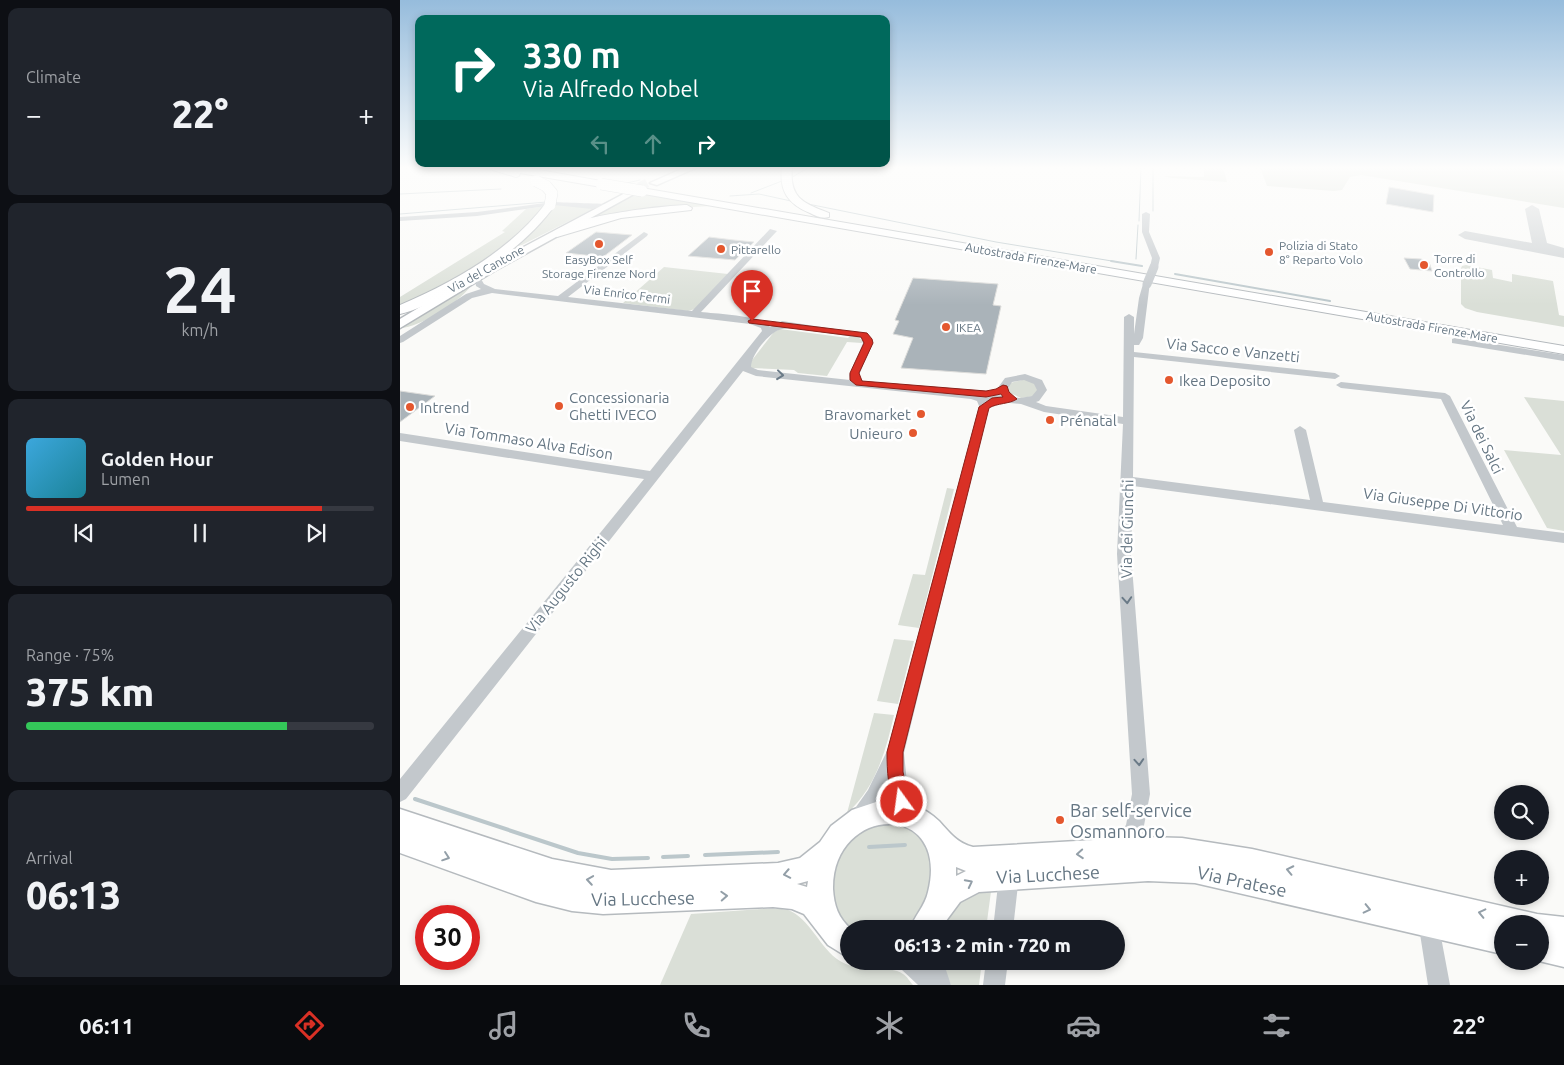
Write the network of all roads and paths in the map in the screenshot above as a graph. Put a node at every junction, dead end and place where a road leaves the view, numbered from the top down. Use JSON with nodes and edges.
{"nodes":[{"id":1,"x":485,"y":213,"type":"edge"},
{"id":2,"x":544,"y":213,"type":"edge"},
{"id":3,"x":590,"y":213,"type":"edge"},
{"id":4,"x":596,"y":213,"type":"edge"},
{"id":5,"x":635,"y":213,"type":"tunnel mouth"},
{"id":6,"x":746,"y":213,"type":"edge"},
{"id":7,"x":773,"y":213,"type":"edge"},
{"id":8,"x":789,"y":213,"type":"edge"},
{"id":9,"x":822,"y":213,"type":"edge"},
{"id":10,"x":1146,"y":214,"type":"dead end"},
{"id":11,"x":400,"y":219,"type":"edge"},
{"id":12,"x":836,"y":225,"type":"junction"},
{"id":13,"x":773,"y":231,"type":"dead end"},
{"id":14,"x":557,"y":234,"type":"junction"},
{"id":15,"x":644,"y":234,"type":"dead end"},
{"id":16,"x":961,"y":242,"type":"junction"},
{"id":17,"x":505,"y":261,"type":"junction"},
{"id":18,"x":1150,"y":276,"type":"junction"},
{"id":19,"x":478,"y":281,"type":"junction"},
{"id":20,"x":493,"y":291,"type":"junction"},
{"id":21,"x":434,"y":293,"type":"junction"},
{"id":22,"x":560,"y":299,"type":"junction"},
{"id":23,"x":456,"y":303,"type":"junction"},
{"id":24,"x":400,"y":310,"type":"edge"},
{"id":25,"x":694,"y":315,"type":"junction"},
{"id":26,"x":1129,"y":317,"type":"dead end"},
{"id":27,"x":400,"y":318,"type":"edge"},
{"id":28,"x":430,"y":320,"type":"junction"},
{"id":29,"x":752,"y":321,"type":"junction"},
{"id":30,"x":400,"y":324,"type":"edge"},
{"id":31,"x":789,"y":326,"type":"junction"},
{"id":32,"x":400,"y":332,"type":"edge"},
{"id":33,"x":765,"y":337,"type":"junction"},
{"id":34,"x":400,"y":340,"type":"edge"},
{"id":35,"x":1129,"y":341,"type":"junction"},
{"id":36,"x":1455,"y":341,"type":"dead end"},
{"id":37,"x":1564,"y":345,"type":"edge"},
{"id":38,"x":1564,"y":350,"type":"edge"},
{"id":39,"x":1129,"y":354,"type":"junction"},
{"id":40,"x":1564,"y":358,"type":"edge"},
{"id":41,"x":747,"y":359,"type":"junction"},
{"id":42,"x":855,"y":371,"type":"junction"},
{"id":43,"x":756,"y":372,"type":"junction"},
{"id":44,"x":833,"y":380,"type":"junction"},
{"id":45,"x":729,"y":381,"type":"junction"},
{"id":46,"x":1338,"y":381,"type":"joint"},
{"id":47,"x":859,"y":383,"type":"junction"},
{"id":48,"x":917,"y":389,"type":"junction"},
{"id":49,"x":1042,"y":390,"type":"junction"},
{"id":50,"x":1009,"y":397,"type":"junction"},
{"id":51,"x":980,"y":401,"type":"junction"},
{"id":52,"x":1051,"y":410,"type":"junction"},
{"id":53,"x":1129,"y":421,"type":"junction"},
{"id":54,"x":1300,"y":430,"type":"dead end"},
{"id":55,"x":400,"y":437,"type":"edge"},
{"id":56,"x":653,"y":476,"type":"junction"},
{"id":57,"x":1127,"y":481,"type":"junction"},
{"id":58,"x":1317,"y":504,"type":"junction"},
{"id":59,"x":1512,"y":530,"type":"junction"},
{"id":60,"x":1564,"y":538,"type":"edge"},
{"id":61,"x":895,"y":752,"type":"junction"},
{"id":62,"x":401,"y":791,"type":"edge"},
{"id":63,"x":915,"y":818,"type":"junction"},
{"id":64,"x":400,"y":821,"type":"edge"},
{"id":65,"x":854,"y":822,"type":"junction"},
{"id":66,"x":934,"y":836,"type":"junction"},
{"id":67,"x":400,"y":841,"type":"edge"},
{"id":68,"x":829,"y":851,"type":"junction"},
{"id":69,"x":1117,"y":852,"type":"junction"},
{"id":70,"x":1147,"y":859,"type":"junction"},
{"id":71,"x":1009,"y":876,"type":"junction"},
{"id":72,"x":1426,"y":911,"type":"junction"},
{"id":73,"x":826,"y":919,"type":"junction"},
{"id":74,"x":930,"y":920,"type":"edge"},
{"id":75,"x":931,"y":920,"type":"edge"},
{"id":76,"x":1003,"y":920,"type":"edge"},
{"id":77,"x":1494,"y":920,"type":"edge"},
{"id":78,"x":1549,"y":928,"type":"edge"},
{"id":79,"x":1564,"y":931,"type":"edge"},
{"id":80,"x":840,"y":937,"type":"edge"},
{"id":81,"x":1494,"y":937,"type":"edge"},
{"id":82,"x":1549,"y":950,"type":"edge"},
{"id":83,"x":1564,"y":953,"type":"edge"},
{"id":84,"x":918,"y":970,"type":"edge"},
{"id":85,"x":935,"y":970,"type":"edge"},
{"id":86,"x":996,"y":970,"type":"edge"},
{"id":87,"x":934,"y":985,"type":"edge"},
{"id":88,"x":940,"y":985,"type":"edge"},
{"id":89,"x":994,"y":985,"type":"edge"},
{"id":90,"x":1439,"y":985,"type":"edge"}],
"edges":[{"from":1,"to":11,"type":"street"},
{"from":2,"to":21,"type":"highway"},
{"from":3,"to":27,"type":"main road","name":"Via del Cantone"},
{"from":4,"to":14,"type":"main road","name":"Via del Cantone"},
{"from":5,"to":14,"type":"highway"},
{"from":6,"to":12,"type":"highway"},
{"from":7,"to":12,"type":"highway","name":"Autostrada Firenze-Mare"},
{"from":8,"to":16,"type":"highway","name":"Autostrada Firenze-Mare"},
{"from":9,"to":16,"type":"highway"},
{"from":10,"to":18,"type":"street"},
{"from":12,"to":18,"type":"highway","name":"Autostrada Firenze-Mare"},
{"from":13,"to":25,"type":"street"},
{"from":14,"to":17,"type":"main road","name":"Via del Cantone"},
{"from":15,"to":22,"type":"street"},
{"from":16,"to":18,"type":"highway","name":"Autostrada Firenze-Mare"},
{"from":17,"to":19,"type":"street","name":"Via del Cantone"},
{"from":17,"to":30,"type":"main road","name":"Via del Cantone"},
{"from":18,"to":35,"type":"street"},
{"from":18,"to":37,"type":"highway","name":"Autostrada Firenze-Mare"},
{"from":18,"to":38,"type":"highway","name":"Autostrada Firenze-Mare"},
{"from":19,"to":20,"type":"street","name":"Via Enrico Fermi"},
{"from":19,"to":23,"type":"street","name":"Via del Cantone"},
{"from":20,"to":22,"type":"street","name":"Via Enrico Fermi"},
{"from":20,"to":23,"type":"street","name":"Via del Cantone"},
{"from":21,"to":24,"type":"highway"},
{"from":21,"to":27,"type":"highway"},
{"from":22,"to":25,"type":"street","name":"Via Enrico Fermi"},
{"from":23,"to":28,"type":"street","name":"Via del Cantone"},
{"from":25,"to":29,"type":"street","name":"Via Enrico Fermi"},
{"from":26,"to":35,"type":"street","name":"Via dei Giunchi"},
{"from":28,"to":32,"type":"street","name":"Via del Cantone"},
{"from":28,"to":34,"type":"street","name":"Via del Cantone"},
{"from":29,"to":31,"type":"street","name":"Via Enrico Fermi"},
{"from":29,"to":33,"type":"street"},
{"from":31,"to":33,"type":"street"},
{"from":31,"to":42,"type":"street","name":"Via Enrico Fermi"},
{"from":33,"to":41,"type":"street","name":"Via Augusto Righi"},
{"from":35,"to":39,"type":"street","name":"Via dei Giunchi"},
{"from":36,"to":40,"type":"street"},
{"from":39,"to":46,"type":"street","name":"Via Sacco e Vanzetti"},
{"from":39,"to":53,"type":"street","name":"Via dei Giunchi"},
{"from":41,"to":43,"type":"street"},
{"from":41,"to":45,"type":"street","name":"Via Augusto Righi"},
{"from":42,"to":44,"type":"street"},
{"from":42,"to":47,"type":"street"},
{"from":43,"to":44,"type":"street","one_way":true},
{"from":43,"to":45,"type":"street"},
{"from":44,"to":47,"type":"street"},
{"from":45,"to":56,"type":"street","name":"Via Augusto Righi"},
{"from":46,"to":59,"type":"street","name":"Via dei Salci"},
{"from":47,"to":48,"type":"street"},
{"from":48,"to":50,"type":"street"},
{"from":48,"to":51,"type":"street"},
{"from":49,"to":50,"type":"street"},
{"from":49,"to":50,"type":"street"},
{"from":49,"to":52,"type":"street"},
{"from":50,"to":51,"type":"street"},
{"from":50,"to":52,"type":"street"},
{"from":51,"to":61,"type":"street"},
{"from":52,"to":53,"type":"street"},
{"from":53,"to":57,"type":"street","name":"Via dei Giunchi"},
{"from":54,"to":58,"type":"street"},
{"from":55,"to":56,"type":"street","name":"Via Tommaso Alva Edison"},
{"from":56,"to":62,"type":"street","name":"Via Augusto Righi"},
{"from":57,"to":58,"type":"street","name":"Via Giuseppe Di Vittorio"},
{"from":57,"to":69,"type":"street","name":"Via dei Giunchi","one_way":true},
{"from":58,"to":59,"type":"street","name":"Via Giuseppe Di Vittorio"},
{"from":59,"to":60,"type":"street","name":"Via Giuseppe Di Vittorio"},
{"from":61,"to":63,"type":"street"},
{"from":61,"to":65,"type":"street"},
{"from":63,"to":65,"type":"main road","name":"Via Lucchese"},
{"from":63,"to":66,"type":"main road","name":"Via Lucchese"},
{"from":68,"to":64,"type":"main road","name":"Via Lucchese","one_way":true},
{"from":65,"to":68,"type":"main road","name":"Via Lucchese"},
{"from":69,"to":66,"type":"main road","name":"Via Lucchese","one_way":true},
{"from":66,"to":74,"type":"main road","name":"Via Lucchese"},
{"from":67,"to":73,"type":"main road","name":"Via Lucchese","one_way":true},
{"from":68,"to":73,"type":"main road","name":"Via Lucchese"},
{"from":69,"to":70,"type":"main road","name":"Via Lucchese"},
{"from":70,"to":71,"type":"main road","name":"Via Lucchese"},
{"from":70,"to":72,"type":"main road","name":"Via Pratese"},
{"from":75,"to":71,"type":"main road","name":"Via Lucchese","one_way":true},
{"from":71,"to":76,"type":"street"},
{"from":77,"to":72,"type":"main road","name":"Via Pratese","one_way":true},
{"from":72,"to":81,"type":"main road","name":"Via Pratese"},
{"from":72,"to":90,"type":"street"},
{"from":73,"to":80,"type":"main road","name":"Via Lucchese"},
{"from":78,"to":79,"type":"main road"},
{"from":82,"to":83,"type":"main road"},
{"from":84,"to":87,"type":"street"},
{"from":85,"to":88,"type":"street"},
{"from":86,"to":89,"type":"street"}]}
